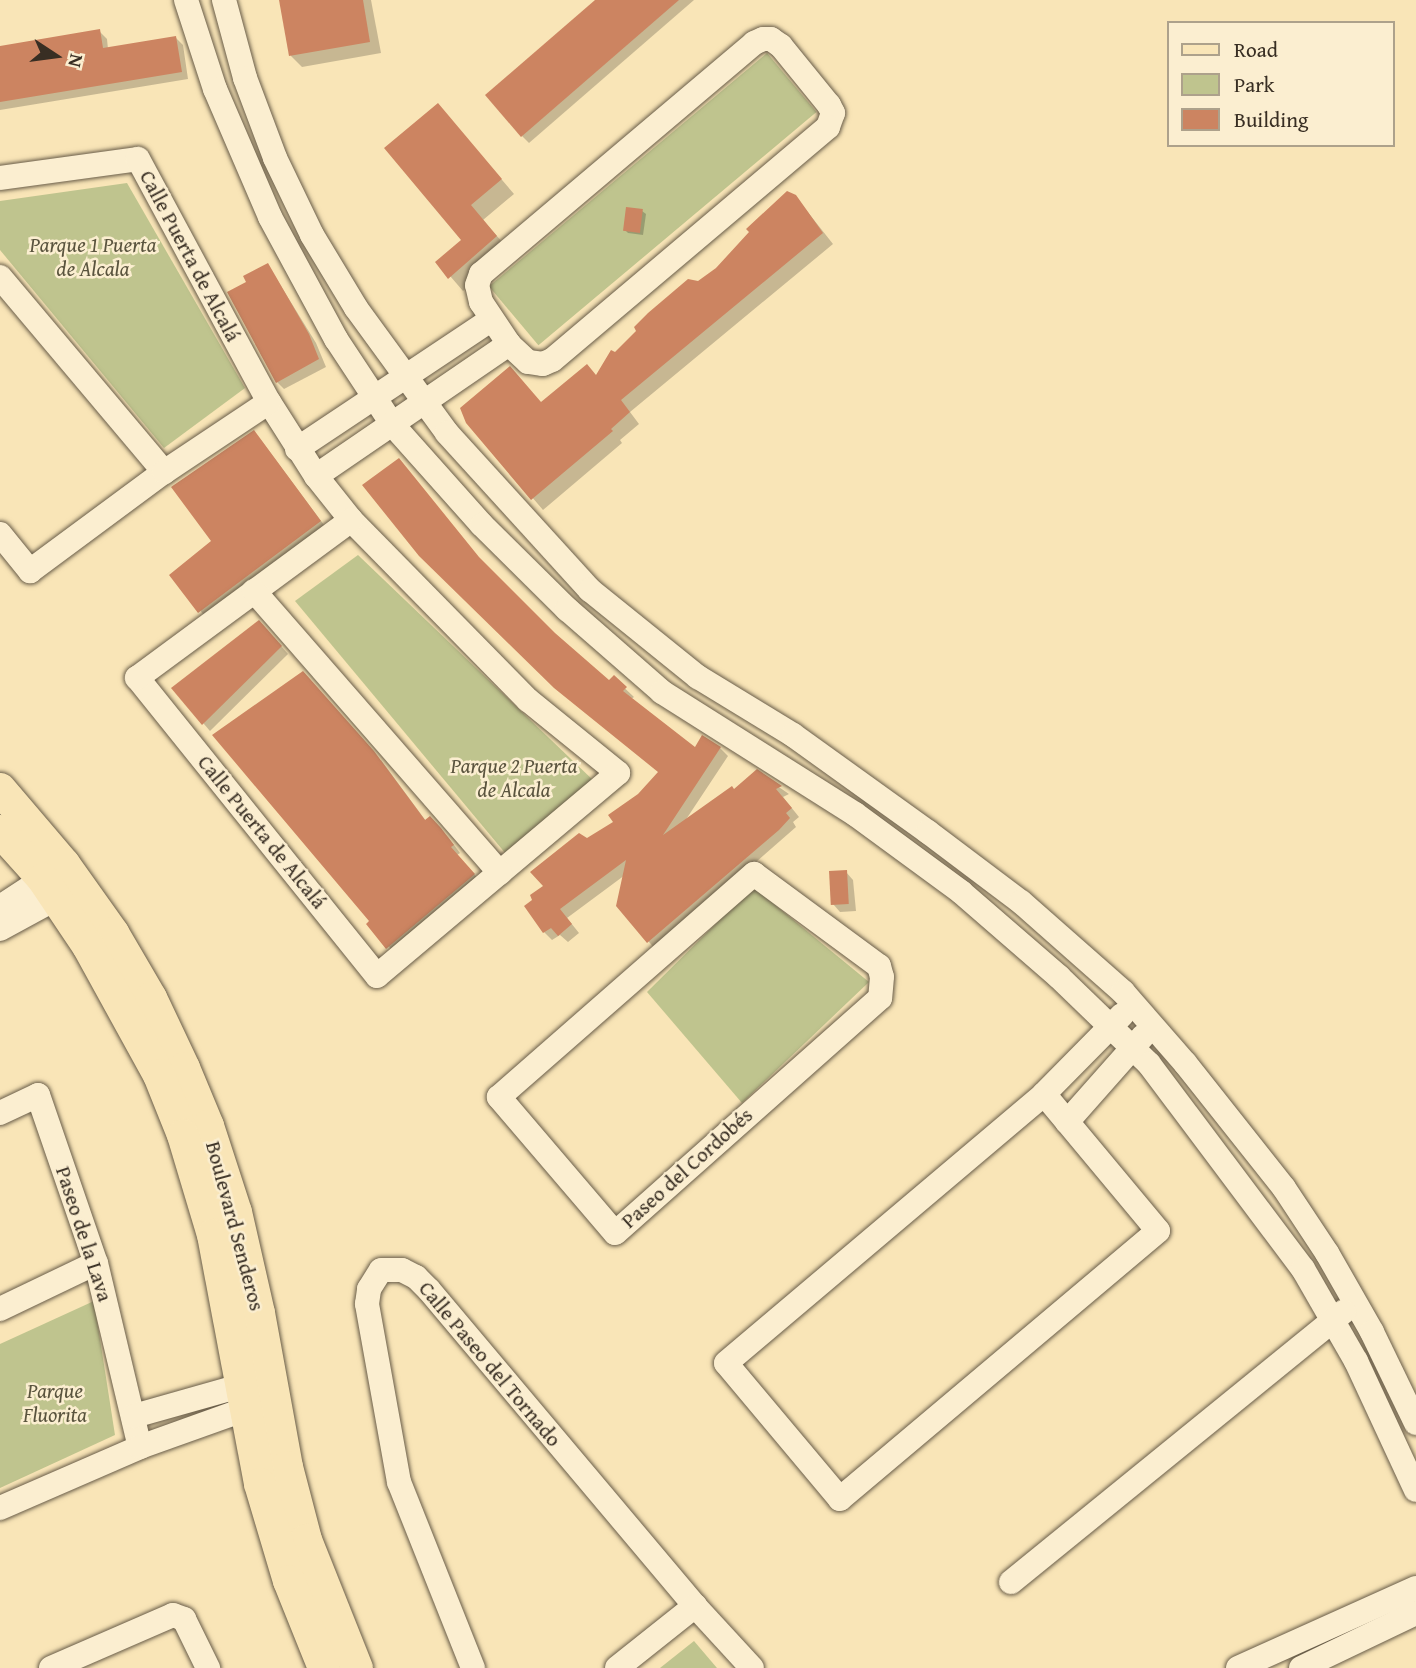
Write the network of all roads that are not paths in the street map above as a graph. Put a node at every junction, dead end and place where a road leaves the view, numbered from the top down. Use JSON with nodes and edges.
{"nodes":[{"id":1,"x":186,"y":0,"type":"edge"},
{"id":2,"x":224,"y":0,"type":"edge"},
{"id":3,"x":245,"y":78,"type":"junction"},
{"id":4,"x":215,"y":89,"type":"junction"},
{"id":5,"x":0,"y":178,"type":"edge"},
{"id":6,"x":0,"y":277,"type":"edge"},
{"id":7,"x":492,"y":319,"type":"junction"},
{"id":8,"x":509,"y":344,"type":"junction"},
{"id":9,"x":405,"y":377,"type":"junction"},
{"id":10,"x":374,"y":397,"type":"junction"},
{"id":11,"x":269,"y":402,"type":"junction"},
{"id":12,"x":424,"y":402,"type":"junction"},
{"id":13,"x":392,"y":424,"type":"junction"},
{"id":14,"x":297,"y":449,"type":"junction"},
{"id":15,"x":164,"y":472,"type":"junction"},
{"id":16,"x":316,"y":475,"type":"junction"},
{"id":17,"x":351,"y":520,"type":"junction"},
{"id":18,"x":0,"y":534,"type":"edge"},
{"id":19,"x":254,"y":591,"type":"junction"},
{"id":20,"x":0,"y":789,"type":"edge"},
{"id":21,"x":0,"y":831,"type":"edge"},
{"id":22,"x":500,"y":873,"type":"junction"},
{"id":23,"x":754,"y":874,"type":"joint"},
{"id":24,"x":61,"y":882,"type":"junction"},
{"id":25,"x":0,"y":907,"type":"edge"},
{"id":26,"x":0,"y":929,"type":"edge"},
{"id":27,"x":1133,"y":1004,"type":"junction"},
{"id":28,"x":1111,"y":1026,"type":"junction"},
{"id":29,"x":1153,"y":1026,"type":"junction"},
{"id":30,"x":1133,"y":1048,"type":"junction"},
{"id":31,"x":1044,"y":1094,"type":"junction"},
{"id":32,"x":0,"y":1113,"type":"edge"},
{"id":33,"x":1067,"y":1122,"type":"junction"},
{"id":34,"x":96,"y":1264,"type":"junction"},
{"id":35,"x":1355,"y":1302,"type":"junction"},
{"id":36,"x":0,"y":1309,"type":"edge"},
{"id":37,"x":1333,"y":1319,"type":"junction"},
{"id":38,"x":257,"y":1393,"type":"junction"},
{"id":39,"x":134,"y":1416,"type":"junction"},
{"id":40,"x":1416,"y":1423,"type":"edge"},
{"id":41,"x":139,"y":1447,"type":"junction"},
{"id":42,"x":1416,"y":1490,"type":"edge"},
{"id":43,"x":0,"y":1508,"type":"edge"},
{"id":44,"x":1011,"y":1582,"type":"dead end"},
{"id":45,"x":1416,"y":1588,"type":"edge"},
{"id":46,"x":695,"y":1606,"type":"junction"},
{"id":47,"x":1416,"y":1612,"type":"edge"},
{"id":48,"x":51,"y":1668,"type":"edge"},
{"id":49,"x":208,"y":1668,"type":"edge"},
{"id":50,"x":324,"y":1668,"type":"edge"},
{"id":51,"x":357,"y":1668,"type":"edge"},
{"id":52,"x":473,"y":1668,"type":"edge"},
{"id":53,"x":617,"y":1668,"type":"edge"},
{"id":54,"x":752,"y":1668,"type":"edge"},
{"id":55,"x":1238,"y":1668,"type":"edge"},
{"id":56,"x":1301,"y":1668,"type":"edge"}],
"edges":[{"from":1,"to":4,"type":"street"},
{"from":2,"to":3,"type":"street"},
{"from":3,"to":4,"type":"street"},
{"from":3,"to":9,"type":"street"},
{"from":4,"to":10,"type":"street"},
{"from":5,"to":11,"type":"street","name":"Calle Puerta de Alcalá"},
{"from":6,"to":15,"type":"street"},
{"from":7,"to":8,"type":"street"},
{"from":7,"to":8,"type":"street"},
{"from":7,"to":9,"type":"street"},
{"from":8,"to":12,"type":"street"},
{"from":9,"to":10,"type":"street"},
{"from":9,"to":12,"type":"street"},
{"from":10,"to":13,"type":"street"},
{"from":10,"to":14,"type":"street"},
{"from":11,"to":14,"type":"street","name":"Calle Puerta de Alcalá"},
{"from":11,"to":15,"type":"street"},
{"from":12,"to":13,"type":"street"},
{"from":12,"to":27,"type":"street"},
{"from":13,"to":16,"type":"street"},
{"from":13,"to":28,"type":"street"},
{"from":14,"to":16,"type":"street","name":"Calle Puerta de Alcalá"},
{"from":15,"to":18,"type":"street"},
{"from":16,"to":17,"type":"street","name":"Calle Puerta de Alcalá"},
{"from":17,"to":19,"type":"street","name":"Calle Puerta de Alcalá"},
{"from":17,"to":22,"type":"street","name":"Calle Puerta de Alcalá"},
{"from":19,"to":22,"type":"street"},
{"from":19,"to":22,"type":"street","name":"Calle Puerta de Alcalá"},
{"from":20,"to":24,"type":"main road","name":"Boulevard Senderos"},
{"from":21,"to":24,"type":"main road","name":"Boulevard Senderos"},
{"from":23,"to":23,"type":"street","name":"Paseo del Cordobés"},
{"from":24,"to":25,"type":"street"},
{"from":24,"to":26,"type":"street"},
{"from":24,"to":38,"type":"main road","name":"Boulevard Senderos"},
{"from":27,"to":28,"type":"street"},
{"from":27,"to":29,"type":"street"},
{"from":28,"to":30,"type":"street"},
{"from":28,"to":31,"type":"street"},
{"from":29,"to":30,"type":"street"},
{"from":29,"to":35,"type":"street"},
{"from":30,"to":33,"type":"street"},
{"from":30,"to":37,"type":"street"},
{"from":31,"to":33,"type":"street"},
{"from":31,"to":33,"type":"street"},
{"from":32,"to":34,"type":"street","name":"Paseo de la Lava"},
{"from":34,"to":36,"type":"street"},
{"from":34,"to":39,"type":"street","name":"Paseo de la Lava"},
{"from":35,"to":37,"type":"street"},
{"from":35,"to":40,"type":"street"},
{"from":37,"to":42,"type":"street"},
{"from":37,"to":44,"type":"street"},
{"from":38,"to":39,"type":"street"},
{"from":38,"to":41,"type":"street"},
{"from":38,"to":50,"type":"main road","name":"Boulevard Senderos"},
{"from":38,"to":51,"type":"main road","name":"Boulevard Senderos"},
{"from":39,"to":41,"type":"street","name":"Paseo de la Lava"},
{"from":41,"to":43,"type":"street"},
{"from":45,"to":55,"type":"street"},
{"from":46,"to":52,"type":"street","name":"Calle Paseo del Tornado"},
{"from":46,"to":53,"type":"street"},
{"from":46,"to":54,"type":"street","name":"Calle Paseo del Tornado"},
{"from":47,"to":56,"type":"street"},
{"from":48,"to":49,"type":"street"}]}
